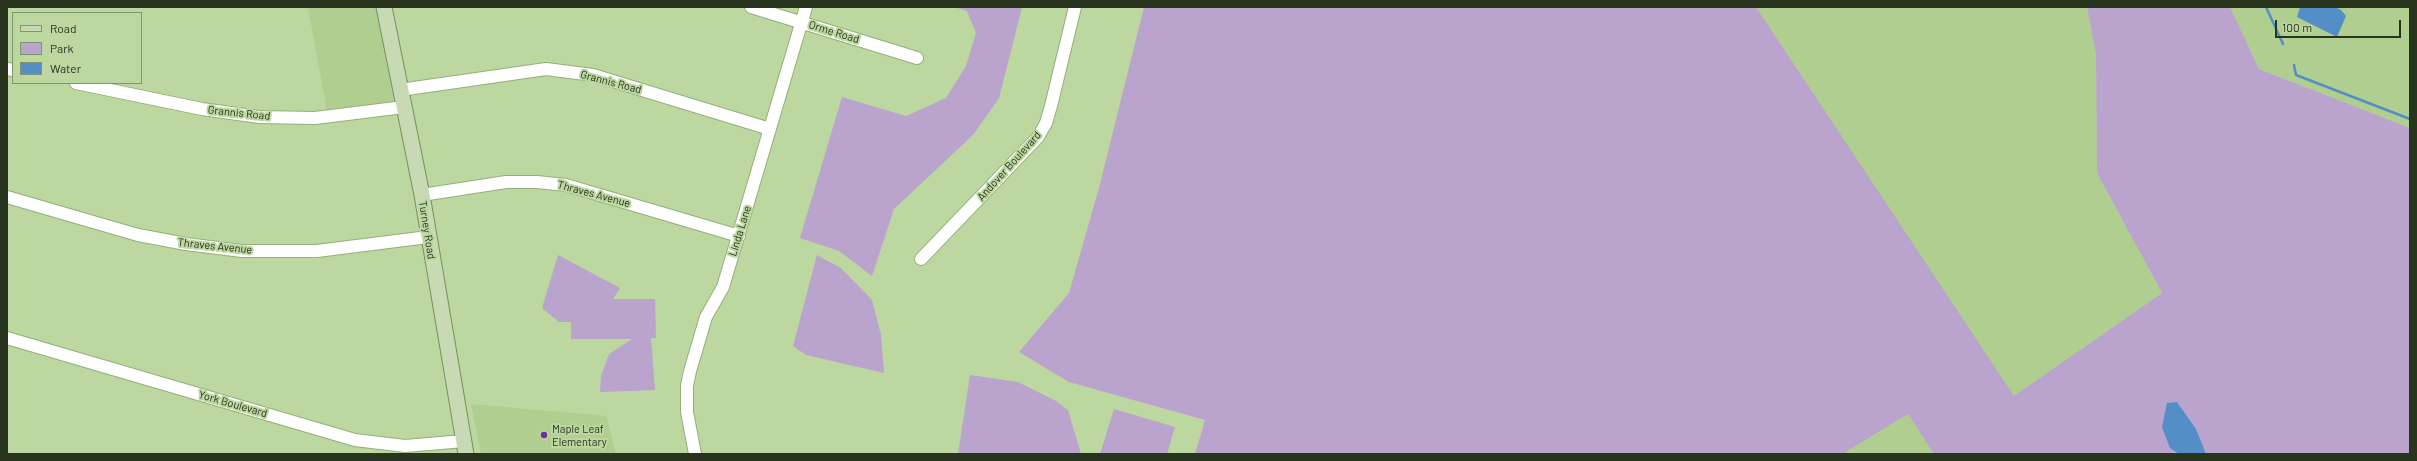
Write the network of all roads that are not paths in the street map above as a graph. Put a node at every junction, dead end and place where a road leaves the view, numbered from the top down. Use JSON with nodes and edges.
{"nodes":[{"id":1,"x":384,"y":7,"type":"edge"},
{"id":2,"x":752,"y":7,"type":"edge"},
{"id":3,"x":806,"y":7,"type":"edge"},
{"id":4,"x":1075,"y":7,"type":"edge"},
{"id":5,"x":801,"y":22,"type":"junction"},
{"id":6,"x":917,"y":58,"type":"dead end"},
{"id":7,"x":81,"y":84,"type":"edge"},
{"id":8,"x":400,"y":90,"type":"junction"},
{"id":9,"x":404,"y":107,"type":"junction"},
{"id":10,"x":770,"y":129,"type":"junction"},
{"id":11,"x":422,"y":195,"type":"junction"},
{"id":12,"x":7,"y":197,"type":"edge"},
{"id":13,"x":738,"y":236,"type":"junction"},
{"id":14,"x":428,"y":237,"type":"junction"},
{"id":15,"x":922,"y":259,"type":"dead end"},
{"id":16,"x":7,"y":338,"type":"edge"},
{"id":17,"x":465,"y":448,"type":"edge"},
{"id":18,"x":695,"y":454,"type":"edge"}],
"edges":[{"from":1,"to":8,"type":"main road","name":"Turney Road"},
{"from":2,"to":5,"type":"street","name":"Orme Road"},
{"from":3,"to":5,"type":"street","name":"Linda Lane"},
{"from":4,"to":15,"type":"street","name":"Andover Boulevard"},
{"from":5,"to":6,"type":"street","name":"Orme Road"},
{"from":5,"to":10,"type":"street","name":"Linda Lane"},
{"from":7,"to":9,"type":"street","name":"Grannis Road"},
{"from":8,"to":9,"type":"main road","name":"Turney Road"},
{"from":8,"to":10,"type":"street","name":"Grannis Road"},
{"from":9,"to":11,"type":"main road","name":"Turney Road"},
{"from":10,"to":13,"type":"street","name":"Linda Lane"},
{"from":11,"to":13,"type":"street","name":"Thraves Avenue"},
{"from":11,"to":14,"type":"main road","name":"Turney Road"},
{"from":12,"to":14,"type":"street","name":"Thraves Avenue"},
{"from":13,"to":18,"type":"street","name":"Linda Lane"},
{"from":14,"to":17,"type":"main road","name":"Turney Road"},
{"from":16,"to":17,"type":"street","name":"York Boulevard"}]}
